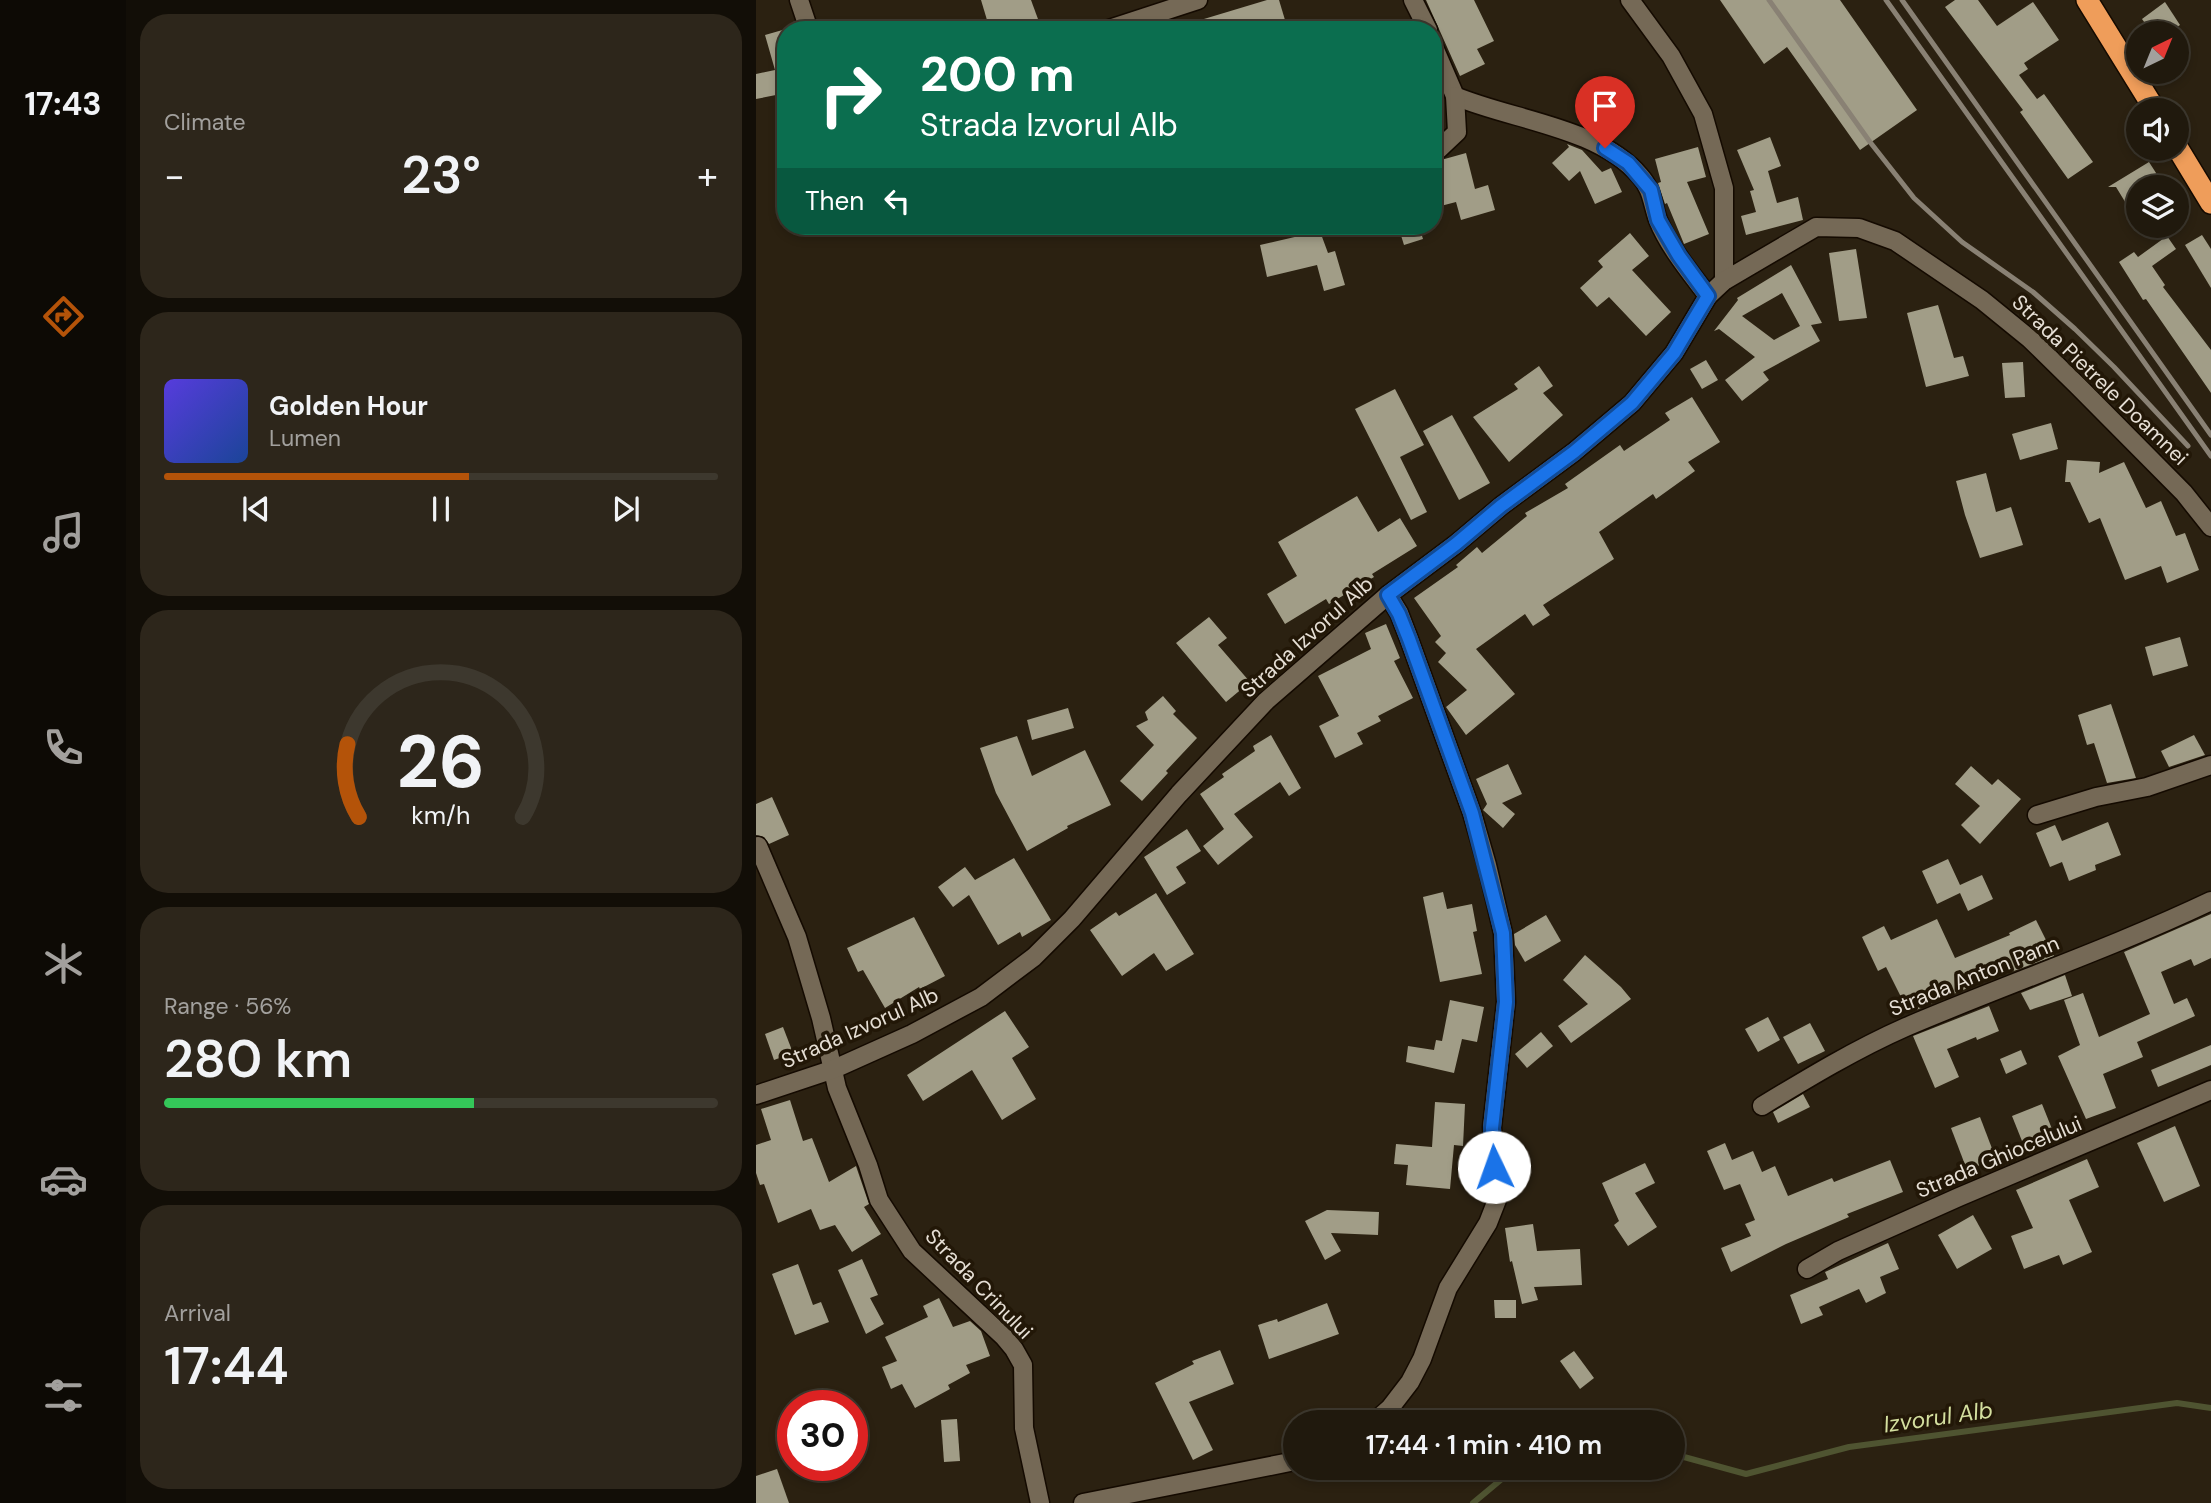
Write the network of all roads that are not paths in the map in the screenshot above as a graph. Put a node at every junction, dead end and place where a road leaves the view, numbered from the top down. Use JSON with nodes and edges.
{"nodes":[{"id":1,"x":799,"y":0,"type":"edge"},
{"id":2,"x":1198,"y":0,"type":"edge"},
{"id":3,"x":1413,"y":0,"type":"edge"},
{"id":4,"x":1630,"y":0,"type":"edge"},
{"id":5,"x":2087,"y":0,"type":"edge"},
{"id":6,"x":805,"y":21,"type":"edge"},
{"id":7,"x":1134,"y":21,"type":"edge"},
{"id":8,"x":1424,"y":21,"type":"edge"},
{"id":9,"x":1442,"y":66,"type":"edge"},
{"id":10,"x":1455,"y":96,"type":"junction"},
{"id":11,"x":2148,"y":98,"type":"edge"},
{"id":12,"x":1442,"y":146,"type":"edge"},
{"id":13,"x":2186,"y":161,"type":"edge"},
{"id":14,"x":2211,"y":203,"type":"edge"},
{"id":15,"x":1724,"y":281,"type":"junction"},
{"id":16,"x":1708,"y":296,"type":"junction"},
{"id":17,"x":2211,"y":527,"type":"edge"},
{"id":18,"x":1388,"y":595,"type":"junction"},
{"id":19,"x":2211,"y":765,"type":"edge"},
{"id":20,"x":2037,"y":815,"type":"dead end"},
{"id":21,"x":758,"y":846,"type":"dead end"},
{"id":22,"x":2211,"y":901,"type":"edge"},
{"id":23,"x":834,"y":1069,"type":"junction"},
{"id":24,"x":2211,"y":1090,"type":"edge"},
{"id":25,"x":756,"y":1095,"type":"edge"},
{"id":26,"x":1762,"y":1106,"type":"dead end"},
{"id":27,"x":1807,"y":1269,"type":"dead end"},
{"id":28,"x":1388,"y":1410,"type":"edge"},
{"id":29,"x":1283,"y":1463,"type":"edge"},
{"id":30,"x":1040,"y":1503,"type":"edge"},
{"id":31,"x":1083,"y":1503,"type":"edge"}],
"edges":[{"from":1,"to":6,"type":"street"},
{"from":2,"to":7,"type":"street"},
{"from":3,"to":8,"type":"street"},
{"from":4,"to":15,"type":"street"},
{"from":5,"to":11,"type":"highway"},
{"from":9,"to":10,"type":"street"},
{"from":10,"to":12,"type":"street"},
{"from":10,"to":16,"type":"street"},
{"from":13,"to":14,"type":"highway"},
{"from":15,"to":16,"type":"street","name":"Strada Izvorul Alb"},
{"from":15,"to":17,"type":"street","name":"Strada Pietrele Doamnei"},
{"from":16,"to":18,"type":"street","name":"Strada Izvorul Alb"},
{"from":18,"to":23,"type":"street","name":"Strada Izvorul Alb"},
{"from":18,"to":28,"type":"street"},
{"from":19,"to":20,"type":"street"},
{"from":21,"to":23,"type":"street","name":"Strada Crinului"},
{"from":22,"to":26,"type":"street","name":"Strada Anton Pann"},
{"from":23,"to":25,"type":"street","name":"Strada Izvorul Alb"},
{"from":23,"to":30,"type":"street","name":"Strada Crinului"},
{"from":24,"to":27,"type":"street","name":"Strada Ghiocelului"},
{"from":29,"to":31,"type":"street"}]}
